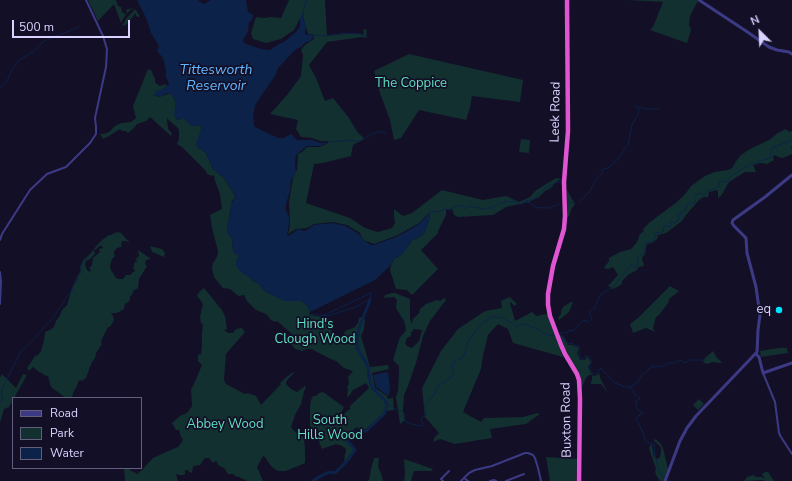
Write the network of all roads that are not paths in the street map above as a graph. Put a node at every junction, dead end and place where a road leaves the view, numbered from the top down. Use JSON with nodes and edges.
{"nodes":[{"id":1,"x":86,"y":0,"type":"edge"},
{"id":2,"x":567,"y":0,"type":"edge"},
{"id":3,"x":699,"y":0,"type":"edge"},
{"id":4,"x":792,"y":54,"type":"edge"},
{"id":5,"x":792,"y":175,"type":"edge"},
{"id":6,"x":565,"y":224,"type":"joint"},
{"id":7,"x":0,"y":240,"type":"edge"},
{"id":8,"x":0,"y":272,"type":"edge"},
{"id":9,"x":0,"y":304,"type":"edge"},
{"id":10,"x":756,"y":354,"type":"junction"},
{"id":11,"x":792,"y":363,"type":"edge"},
{"id":12,"x":763,"y":373,"type":"junction"},
{"id":13,"x":792,"y":454,"type":"edge"},
{"id":14,"x":449,"y":471,"type":"dead end"},
{"id":15,"x":524,"y":474,"type":"dead end"},
{"id":16,"x":464,"y":478,"type":"junction"},
{"id":17,"x":512,"y":478,"type":"junction"},
{"id":18,"x":540,"y":480,"type":"edge"},
{"id":19,"x":442,"y":481,"type":"edge"},
{"id":20,"x":461,"y":481,"type":"edge"},
{"id":21,"x":468,"y":481,"type":"edge"},
{"id":22,"x":490,"y":481,"type":"edge"},
{"id":23,"x":496,"y":481,"type":"edge"},
{"id":24,"x":506,"y":481,"type":"edge"},
{"id":25,"x":513,"y":481,"type":"edge"},
{"id":26,"x":579,"y":481,"type":"edge"},
{"id":27,"x":665,"y":481,"type":"edge"}],
"edges":[{"from":1,"to":7,"type":"street"},
{"from":2,"to":6,"type":"highway","name":"Leek Road"},
{"from":3,"to":4,"type":"street"},
{"from":5,"to":10,"type":"street"},
{"from":6,"to":26,"type":"highway","name":"Buxton Road"},
{"from":8,"to":9,"type":"street"},
{"from":10,"to":12,"type":"street"},
{"from":10,"to":27,"type":"street"},
{"from":11,"to":12,"type":"street"},
{"from":12,"to":13,"type":"street"},
{"from":14,"to":19,"type":"street"},
{"from":15,"to":17,"type":"street"},
{"from":16,"to":18,"type":"street"},
{"from":16,"to":20,"type":"street"},
{"from":16,"to":21,"type":"street"},
{"from":17,"to":24,"type":"street"},
{"from":17,"to":25,"type":"street"},
{"from":22,"to":23,"type":"street"}]}
